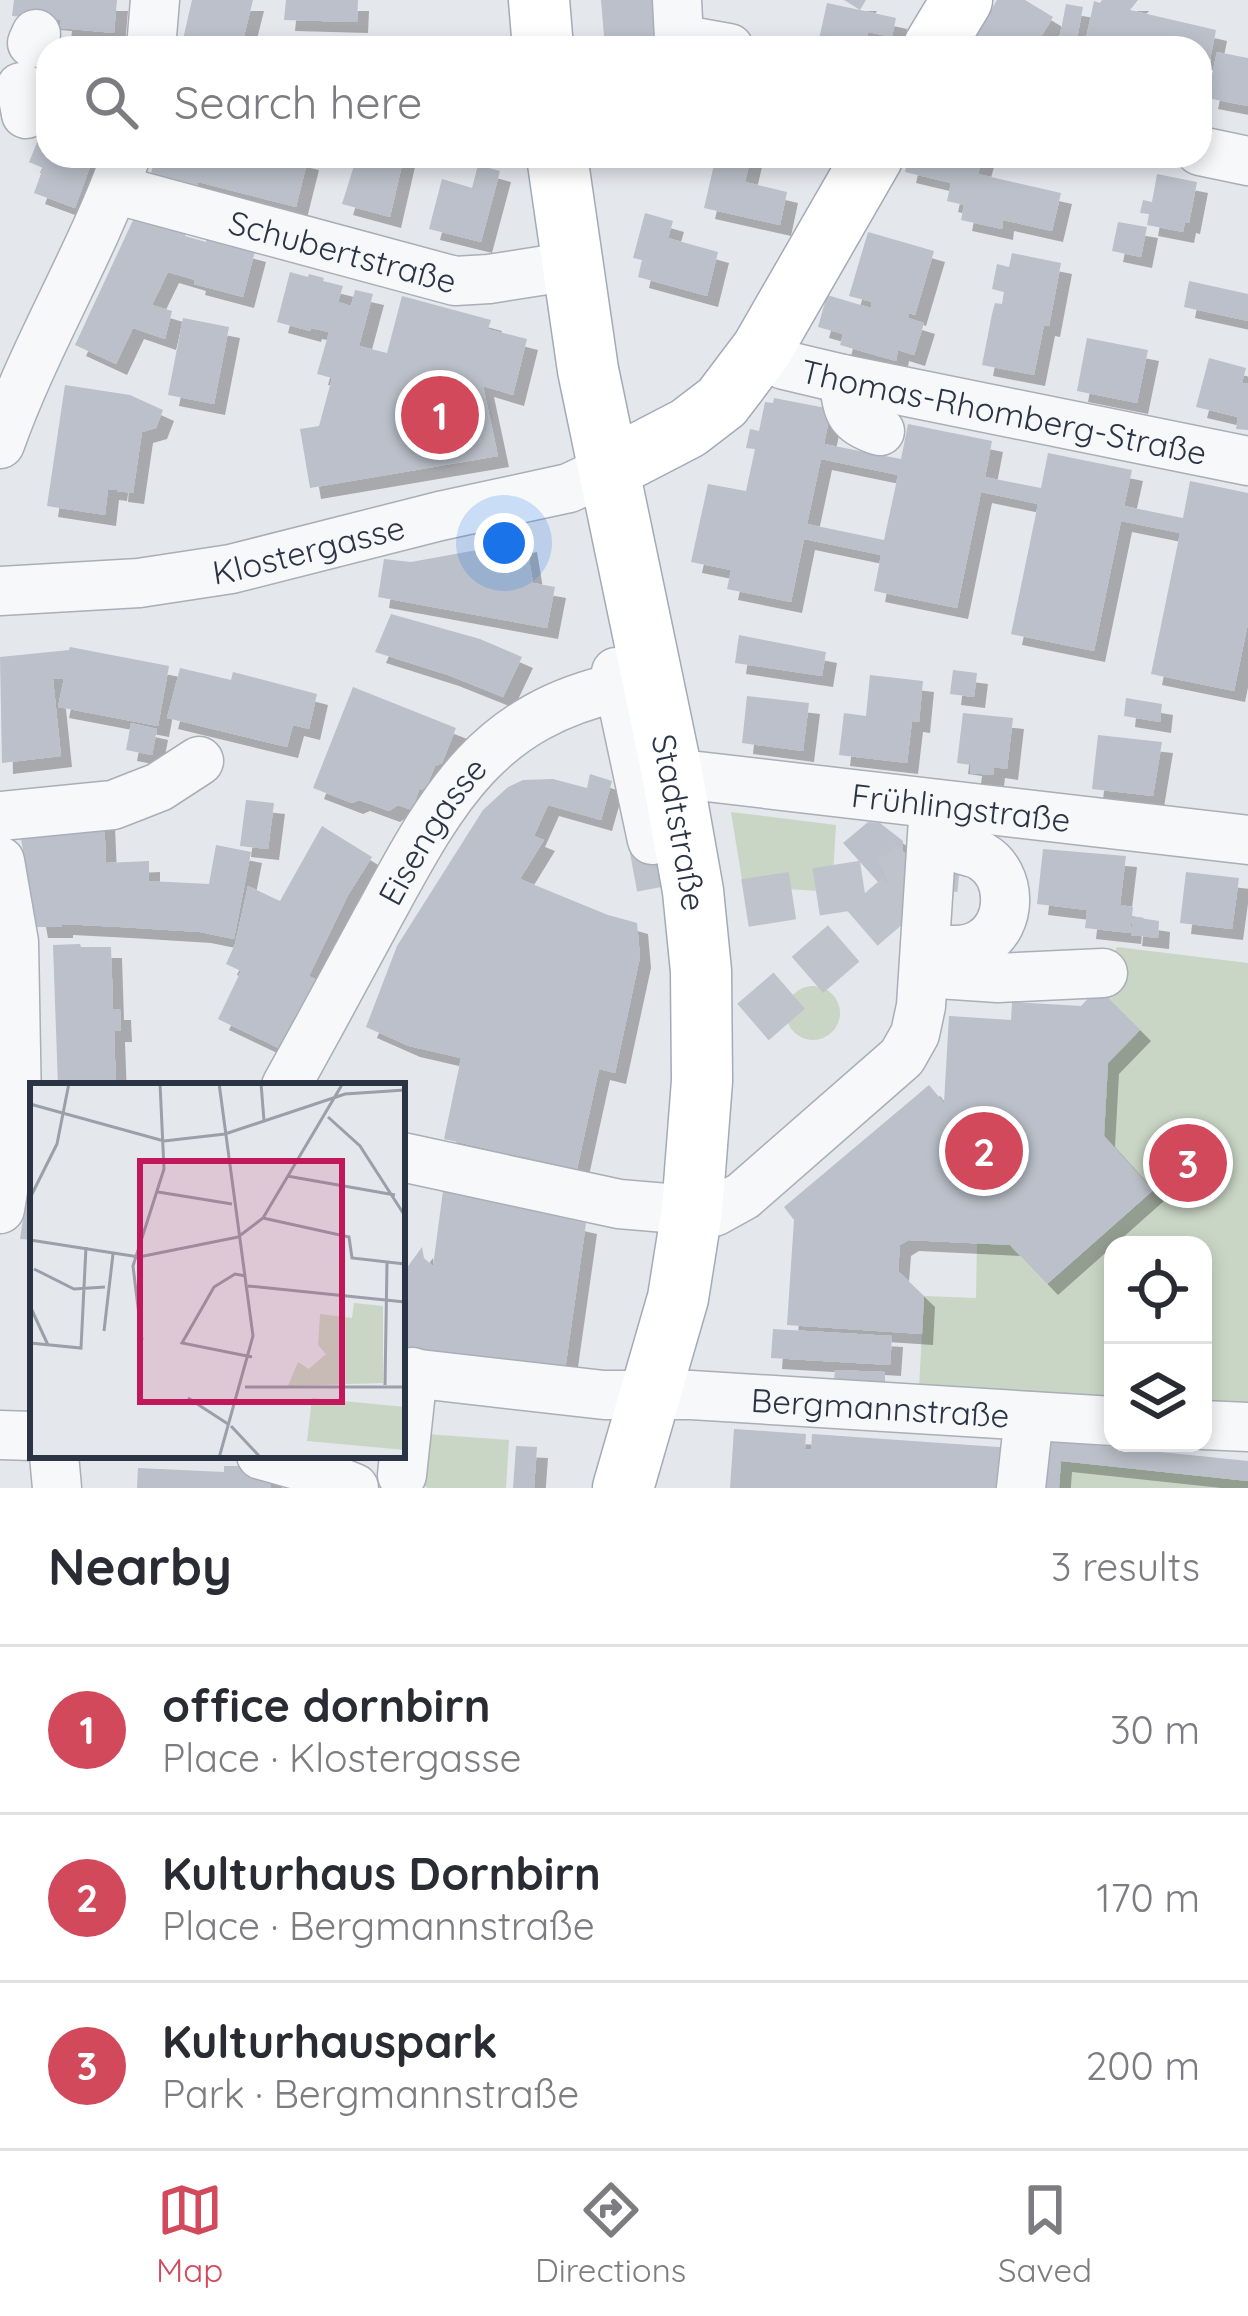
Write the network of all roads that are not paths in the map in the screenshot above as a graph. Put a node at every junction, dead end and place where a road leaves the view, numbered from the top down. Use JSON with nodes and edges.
{"nodes":[{"id":1,"x":155,"y":0,"type":"edge"},
{"id":2,"x":539,"y":0,"type":"edge"},
{"id":3,"x":677,"y":0,"type":"edge"},
{"id":4,"x":962,"y":0,"type":"edge"},
{"id":5,"x":152,"y":36,"type":"edge"},
{"id":6,"x":542,"y":36,"type":"edge"},
{"id":7,"x":679,"y":36,"type":"edge"},
{"id":8,"x":940,"y":36,"type":"edge"},
{"id":9,"x":1212,"y":154,"type":"edge"},
{"id":10,"x":1248,"y":161,"type":"edge"},
{"id":11,"x":559,"y":168,"type":"edge"},
{"id":12,"x":866,"y":168,"type":"edge"},
{"id":13,"x":120,"y":172,"type":"edge"},
{"id":14,"x":572,"y":266,"type":"junction"},
{"id":15,"x":762,"y":349,"type":"junction"},
{"id":16,"x":844,"y":379,"type":"junction"},
{"id":17,"x":3,"y":427,"type":"edge"},
{"id":18,"x":880,"y":431,"type":"dead end"},
{"id":19,"x":1248,"y":461,"type":"edge"},
{"id":20,"x":609,"y":469,"type":"junction"},
{"id":21,"x":0,"y":590,"type":"edge"},
{"id":22,"x":639,"y":699,"type":"junction"},
{"id":23,"x":199,"y":761,"type":"dead end"},
{"id":24,"x":672,"y":773,"type":"junction"},
{"id":25,"x":934,"y":804,"type":"junction"},
{"id":26,"x":0,"y":816,"type":"edge"},
{"id":27,"x":652,"y":840,"type":"tunnel mouth"},
{"id":28,"x":1248,"y":840,"type":"edge"},
{"id":29,"x":962,"y":859,"type":"dead end"},
{"id":30,"x":0,"y":861,"type":"edge"},
{"id":31,"x":926,"y":950,"type":"junction"},
{"id":32,"x":1103,"y":973,"type":"dead end"},
{"id":33,"x":288,"y":1083,"type":"edge"},
{"id":34,"x":405,"y":1158,"type":"edge"},
{"id":35,"x":0,"y":1209,"type":"edge"},
{"id":36,"x":692,"y":1210,"type":"junction"},
{"id":37,"x":407,"y":1372,"type":"edge"},
{"id":38,"x":650,"y":1394,"type":"junction"},
{"id":39,"x":405,"y":1406,"type":"edge"},
{"id":40,"x":1029,"y":1416,"type":"junction"},
{"id":41,"x":1104,"y":1420,"type":"edge"},
{"id":42,"x":1212,"y":1425,"type":"edge"},
{"id":43,"x":1248,"y":1427,"type":"edge"},
{"id":44,"x":0,"y":1435,"type":"edge"},
{"id":45,"x":30,"y":1436,"type":"edge"},
{"id":46,"x":54,"y":1458,"type":"edge"},
{"id":47,"x":402,"y":1458,"type":"edge"},
{"id":48,"x":288,"y":1466,"type":"edge"},
{"id":49,"x":401,"y":1475,"type":"dead end"},
{"id":50,"x":57,"y":1488,"type":"edge"},
{"id":51,"x":354,"y":1488,"type":"edge"},
{"id":52,"x":622,"y":1488,"type":"edge"},
{"id":53,"x":1022,"y":1488,"type":"edge"}],
"edges":[{"from":1,"to":5,"type":"street"},
{"from":2,"to":6,"type":"main road"},
{"from":3,"to":7,"type":"street"},
{"from":4,"to":8,"type":"main road"},
{"from":9,"to":10,"type":"street"},
{"from":11,"to":14,"type":"main road","name":"Stadtstraße"},
{"from":12,"to":15,"type":"main road"},
{"from":13,"to":14,"type":"street","name":"Schubertstraße"},
{"from":13,"to":17,"type":"street"},
{"from":14,"to":20,"type":"main road","name":"Stadtstraße"},
{"from":15,"to":16,"type":"street","name":"Thomas-Rhomberg-Straße"},
{"from":15,"to":20,"type":"main road"},
{"from":16,"to":18,"type":"street"},
{"from":16,"to":19,"type":"street","name":"Thomas-Rhomberg-Straße"},
{"from":20,"to":21,"type":"street","name":"Klostergasse"},
{"from":20,"to":22,"type":"main road","name":"Stadtstraße"},
{"from":22,"to":24,"type":"main road","name":"Stadtstraße"},
{"from":22,"to":27,"type":"street"},
{"from":22,"to":33,"type":"street","name":"Eisengasse"},
{"from":23,"to":26,"type":"street"},
{"from":24,"to":25,"type":"street","name":"Frühlingstraße"},
{"from":24,"to":36,"type":"main road","name":"Stadtstraße"},
{"from":25,"to":28,"type":"street","name":"Frühlingstraße"},
{"from":25,"to":31,"type":"street"},
{"from":29,"to":31,"type":"street"},
{"from":30,"to":35,"type":"street"},
{"from":31,"to":32,"type":"street"},
{"from":31,"to":36,"type":"street"},
{"from":34,"to":36,"type":"street"},
{"from":36,"to":38,"type":"main road","name":"Stadtstraße"},
{"from":37,"to":38,"type":"street","name":"Bergmannstraße"},
{"from":37,"to":39,"type":"street"},
{"from":38,"to":40,"type":"street","name":"Bergmannstraße"},
{"from":38,"to":52,"type":"main road","name":"Stadtstraße"},
{"from":40,"to":41,"type":"street","name":"Bergmannstraße"},
{"from":40,"to":53,"type":"street"},
{"from":42,"to":43,"type":"street"},
{"from":44,"to":45,"type":"street"},
{"from":46,"to":50,"type":"street"},
{"from":47,"to":49,"type":"street"},
{"from":48,"to":51,"type":"street"}]}
